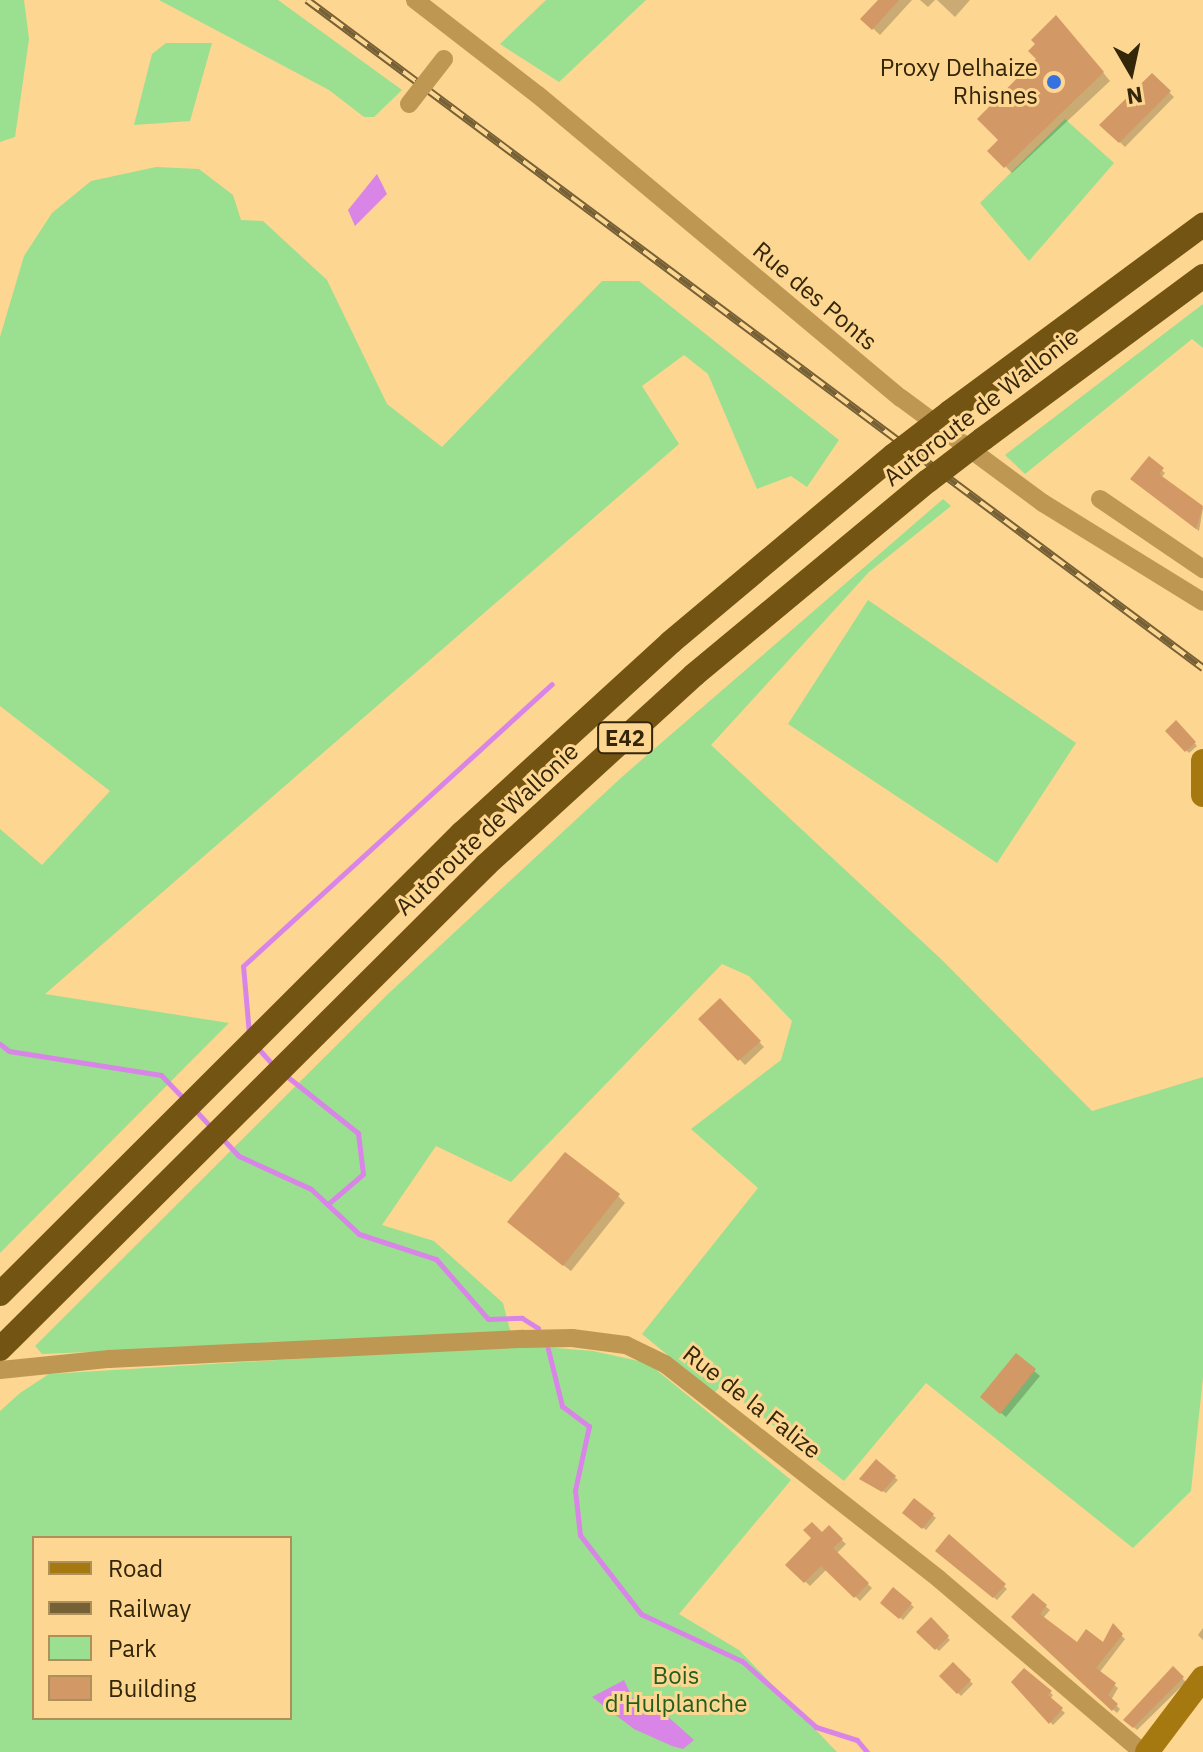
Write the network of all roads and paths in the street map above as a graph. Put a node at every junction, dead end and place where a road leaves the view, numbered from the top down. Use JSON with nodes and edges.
{"nodes":[{"id":1,"x":415,"y":0,"type":"edge"},
{"id":2,"x":462,"y":36,"type":"junction"},
{"id":3,"x":409,"y":104,"type":"dead end"},
{"id":4,"x":1203,"y":225,"type":"edge"},
{"id":5,"x":1203,"y":276,"type":"edge"},
{"id":6,"x":1100,"y":499,"type":"dead end"},
{"id":7,"x":1203,"y":569,"type":"edge"},
{"id":8,"x":1203,"y":602,"type":"edge"},
{"id":9,"x":1203,"y":761,"type":"edge"},
{"id":10,"x":1203,"y":795,"type":"edge"},
{"id":11,"x":0,"y":1294,"type":"edge"},
{"id":12,"x":0,"y":1349,"type":"edge"},
{"id":13,"x":0,"y":1370,"type":"edge"},
{"id":14,"x":1203,"y":1678,"type":"edge"},
{"id":15,"x":1145,"y":1752,"type":"edge"}],
"edges":[{"from":1,"to":2,"type":"street","name":"Rue des Ponts"},
{"from":2,"to":3,"type":"street","bridge":true},
{"from":2,"to":8,"type":"street","name":"Rue des Ponts"},
{"from":4,"to":11,"type":"highway","name":"Autoroute de Wallonie","number":"E42","bridge":true},
{"from":5,"to":12,"type":"highway","name":"Autoroute de Wallonie","number":"E42","bridge":true},
{"from":6,"to":7,"type":"street"},
{"from":9,"to":10,"type":"street"},
{"from":13,"to":15,"type":"street","name":"Rue de la Falize"},
{"from":14,"to":15,"type":"street"}]}
